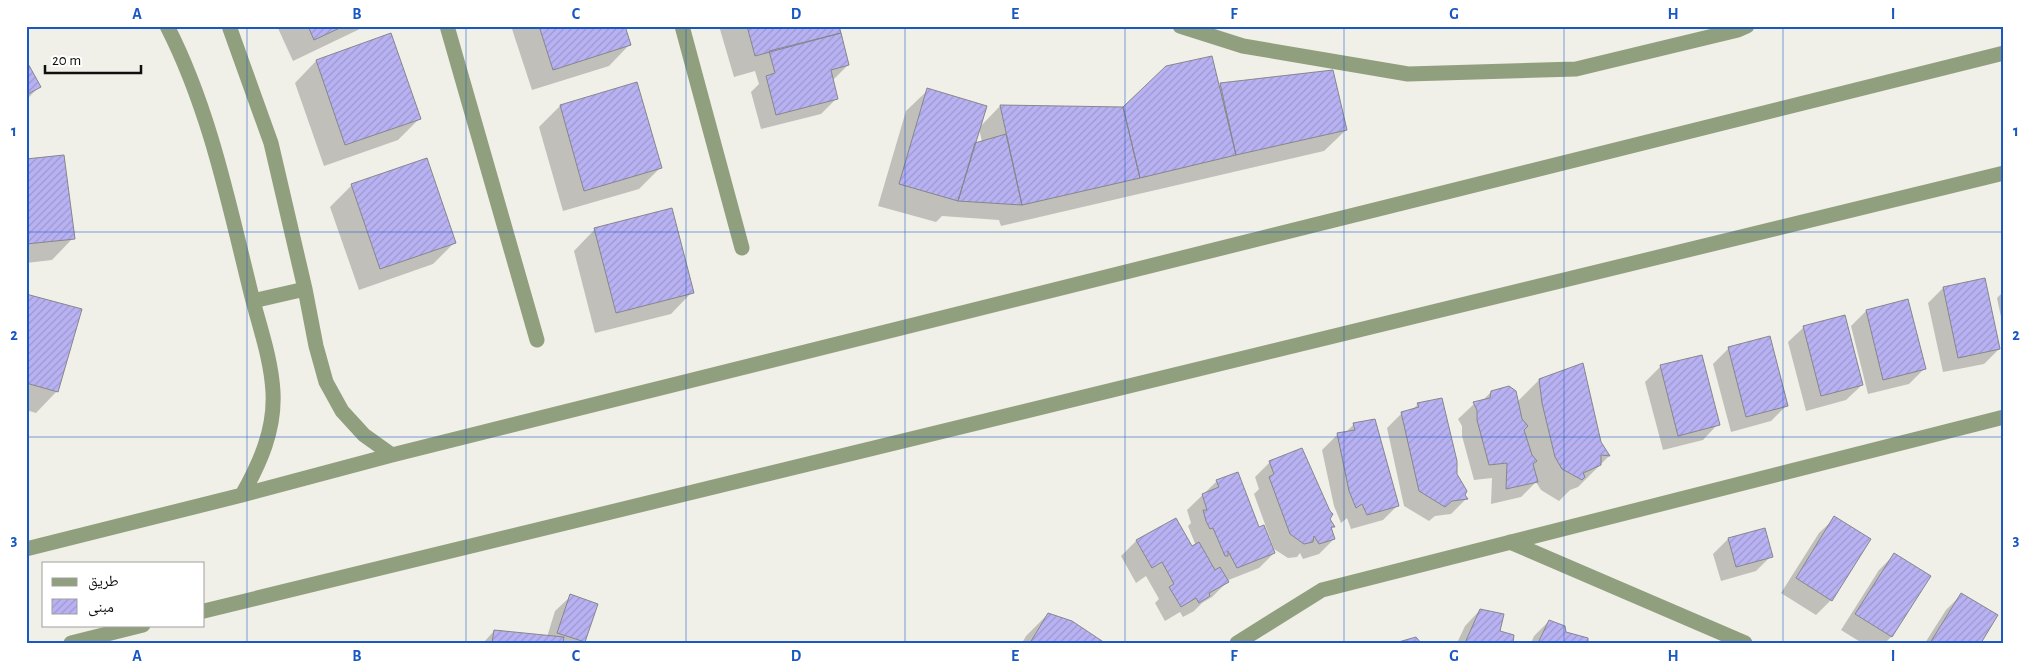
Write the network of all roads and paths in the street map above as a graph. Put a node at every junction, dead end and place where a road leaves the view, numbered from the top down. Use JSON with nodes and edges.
{"nodes":[{"id":1,"x":166,"y":26,"type":"edge"},
{"id":2,"x":229,"y":26,"type":"edge"},
{"id":3,"x":447,"y":26,"type":"edge"},
{"id":4,"x":682,"y":26,"type":"edge"},
{"id":5,"x":1180,"y":26,"type":"edge"},
{"id":6,"x":1747,"y":26,"type":"edge"},
{"id":7,"x":2004,"y":53,"type":"edge"},
{"id":8,"x":2004,"y":172,"type":"edge"},
{"id":9,"x":742,"y":248,"type":"dead end"},
{"id":10,"x":305,"y":289,"type":"junction"},
{"id":11,"x":253,"y":301,"type":"junction"},
{"id":12,"x":537,"y":340,"type":"dead end"},
{"id":13,"x":2004,"y":417,"type":"edge"},
{"id":14,"x":392,"y":455,"type":"junction"},
{"id":15,"x":242,"y":495,"type":"junction"},
{"id":16,"x":1510,"y":542,"type":"junction"},
{"id":17,"x":26,"y":549,"type":"edge"},
{"id":18,"x":205,"y":610,"type":"edge"},
{"id":19,"x":139,"y":626,"type":"edge"},
{"id":20,"x":71,"y":643,"type":"edge"},
{"id":21,"x":1237,"y":643,"type":"edge"},
{"id":22,"x":1745,"y":643,"type":"edge"}],
"edges":[{"from":1,"to":11,"type":"street"},
{"from":2,"to":10,"type":"street"},
{"from":3,"to":12,"type":"street"},
{"from":4,"to":9,"type":"street"},
{"from":5,"to":6,"type":"street"},
{"from":7,"to":14,"type":"street"},
{"from":8,"to":18,"type":"street"},
{"from":10,"to":11,"type":"street"},
{"from":10,"to":14,"type":"street"},
{"from":11,"to":15,"type":"street"},
{"from":13,"to":16,"type":"street"},
{"from":14,"to":15,"type":"street"},
{"from":15,"to":17,"type":"street"},
{"from":16,"to":21,"type":"street"},
{"from":16,"to":22,"type":"street"},
{"from":19,"to":20,"type":"street"}]}
